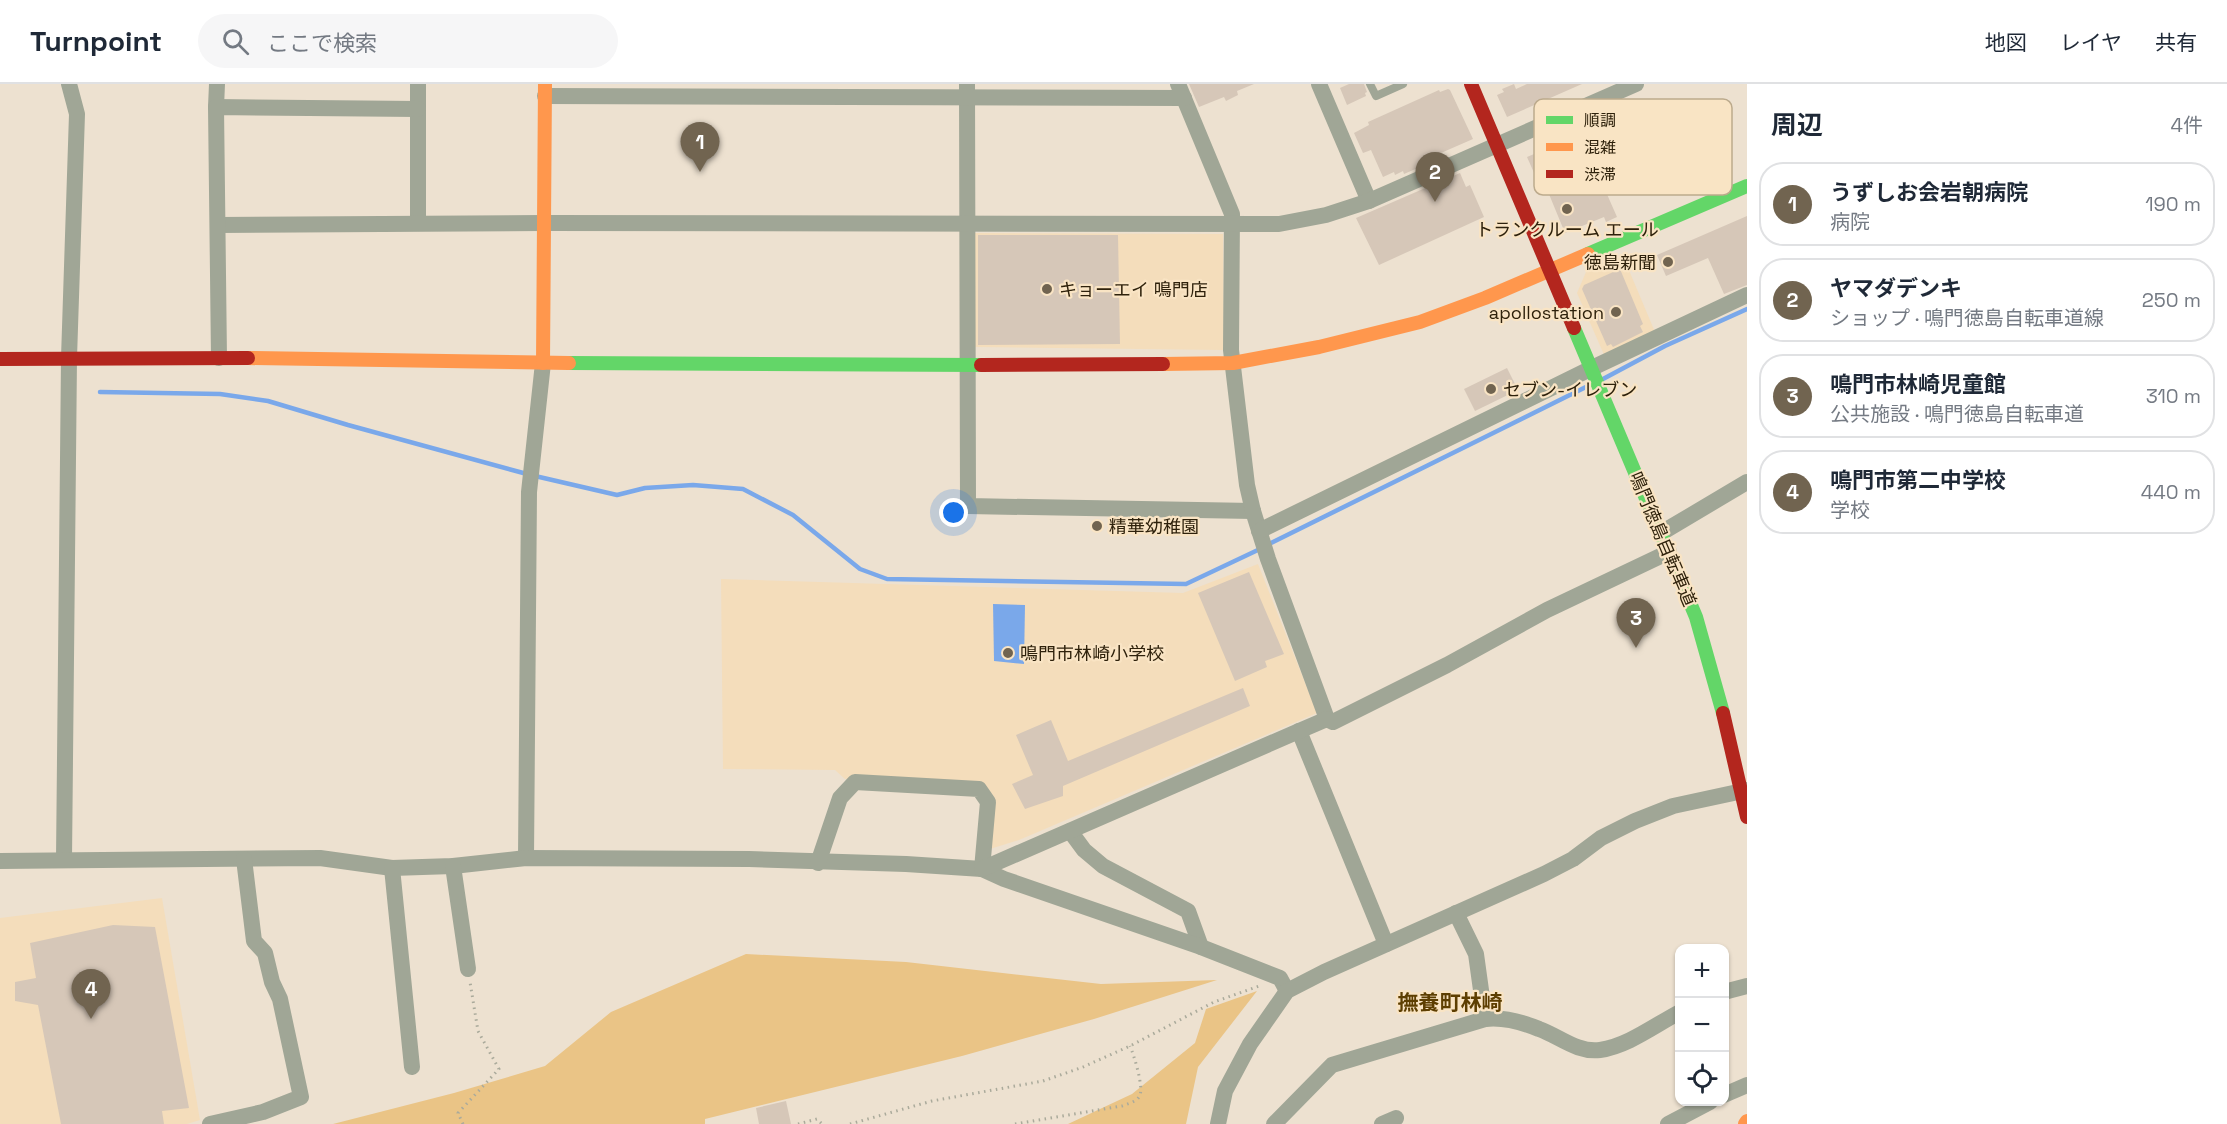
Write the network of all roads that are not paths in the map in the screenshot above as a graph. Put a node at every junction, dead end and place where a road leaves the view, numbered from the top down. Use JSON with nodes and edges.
{"nodes":[{"id":1,"x":69,"y":84,"type":"edge"},
{"id":2,"x":217,"y":84,"type":"edge"},
{"id":3,"x":418,"y":84,"type":"edge"},
{"id":4,"x":1319,"y":84,"type":"edge"},
{"id":5,"x":1370,"y":84,"type":"edge"},
{"id":6,"x":1403,"y":84,"type":"edge"},
{"id":7,"x":1471,"y":84,"type":"edge"},
{"id":8,"x":1626,"y":86,"type":"edge"},
{"id":9,"x":545,"y":90,"type":"edge"},
{"id":10,"x":668,"y":91,"type":"edge"},
{"id":11,"x":967,"y":91,"type":"edge"},
{"id":12,"x":1181,"y":91,"type":"edge"},
{"id":13,"x":1597,"y":99,"type":"edge"},
{"id":14,"x":216,"y":107,"type":"junction"},
{"id":15,"x":418,"y":109,"type":"junction"},
{"id":16,"x":1534,"y":127,"type":"edge"},
{"id":17,"x":1497,"y":144,"type":"junction"},
{"id":18,"x":1747,"y":186,"type":"edge"},
{"id":19,"x":1732,"y":192,"type":"edge"},
{"id":20,"x":1726,"y":195,"type":"edge"},
{"id":21,"x":1369,"y":201,"type":"junction"},
{"id":22,"x":418,"y":223,"type":"junction"},
{"id":23,"x":543,"y":223,"type":"junction"},
{"id":24,"x":1233,"y":224,"type":"junction"},
{"id":25,"x":218,"y":225,"type":"junction"},
{"id":26,"x":967,"y":225,"type":"junction"},
{"id":27,"x":1550,"y":270,"type":"junction"},
{"id":28,"x":1747,"y":295,"type":"edge"},
{"id":29,"x":0,"y":358,"type":"edge"},
{"id":30,"x":69,"y":358,"type":"junction"},
{"id":31,"x":219,"y":358,"type":"junction"},
{"id":32,"x":543,"y":363,"type":"junction"},
{"id":33,"x":1233,"y":363,"type":"junction"},
{"id":34,"x":968,"y":365,"type":"junction"},
{"id":35,"x":1593,"y":370,"type":"junction"},
{"id":36,"x":1747,"y":482,"type":"edge"},
{"id":37,"x":1253,"y":511,"type":"junction"},
{"id":38,"x":1661,"y":532,"type":"junction"},
{"id":39,"x":1260,"y":534,"type":"junction"},
{"id":40,"x":1669,"y":552,"type":"junction"},
{"id":41,"x":1327,"y":719,"type":"junction"},
{"id":42,"x":1299,"y":730,"type":"junction"},
{"id":43,"x":1744,"y":790,"type":"edge"},
{"id":44,"x":1747,"y":818,"type":"edge"},
{"id":45,"x":1070,"y":831,"type":"junction"},
{"id":46,"x":526,"y":858,"type":"junction"},
{"id":47,"x":244,"y":859,"type":"junction"},
{"id":48,"x":64,"y":860,"type":"junction"},
{"id":49,"x":0,"y":861,"type":"edge"},
{"id":50,"x":818,"y":863,"type":"junction"},
{"id":51,"x":453,"y":866,"type":"junction"},
{"id":52,"x":392,"y":868,"type":"junction"},
{"id":53,"x":982,"y":869,"type":"junction"},
{"id":54,"x":1456,"y":913,"type":"junction"},
{"id":55,"x":1386,"y":944,"type":"junction"},
{"id":56,"x":1201,"y":946,"type":"junction"},
{"id":57,"x":468,"y":969,"type":"road end"},
{"id":58,"x":1283,"y":985,"type":"junction"},
{"id":59,"x":1747,"y":986,"type":"edge"},
{"id":60,"x":1729,"y":991,"type":"edge"},
{"id":61,"x":1675,"y":1015,"type":"edge"},
{"id":62,"x":1485,"y":1019,"type":"junction"},
{"id":63,"x":412,"y":1067,"type":"dead end"},
{"id":64,"x":1747,"y":1085,"type":"edge"},
{"id":65,"x":1729,"y":1093,"type":"edge"},
{"id":66,"x":1701,"y":1106,"type":"edge"},
{"id":67,"x":210,"y":1124,"type":"edge"},
{"id":68,"x":1218,"y":1124,"type":"edge"},
{"id":69,"x":1274,"y":1124,"type":"edge"},
{"id":70,"x":1668,"y":1124,"type":"edge"}],
"edges":[{"from":1,"to":30,"type":"street"},
{"from":2,"to":14,"type":"street"},
{"from":3,"to":15,"type":"street"},
{"from":4,"to":21,"type":"street"},
{"from":5,"to":6,"type":"lane"},
{"from":7,"to":17,"type":"street","name":"鳴門徳島自転車道"},
{"from":8,"to":13,"type":"street"},
{"from":9,"to":10,"type":"street"},
{"from":9,"to":23,"type":"street"},
{"from":10,"to":11,"type":"street"},
{"from":11,"to":12,"type":"street"},
{"from":11,"to":26,"type":"street"},
{"from":12,"to":24,"type":"street"},
{"from":14,"to":15,"type":"street"},
{"from":14,"to":25,"type":"street"},
{"from":15,"to":22,"type":"street"},
{"from":16,"to":17,"type":"street"},
{"from":17,"to":21,"type":"street"},
{"from":17,"to":27,"type":"street","name":"鳴門徳島自転車道"},
{"from":18,"to":19,"type":"street"},
{"from":20,"to":27,"type":"street"},
{"from":21,"to":24,"type":"street"},
{"from":22,"to":23,"type":"street"},
{"from":22,"to":25,"type":"street"},
{"from":23,"to":26,"type":"street"},
{"from":23,"to":32,"type":"street"},
{"from":24,"to":26,"type":"street"},
{"from":24,"to":33,"type":"street"},
{"from":25,"to":31,"type":"street"},
{"from":26,"to":34,"type":"street"},
{"from":27,"to":33,"type":"street"},
{"from":27,"to":35,"type":"street","name":"鳴門徳島自転車道"},
{"from":28,"to":35,"type":"street"},
{"from":29,"to":30,"type":"street"},
{"from":30,"to":31,"type":"street"},
{"from":30,"to":48,"type":"street"},
{"from":31,"to":32,"type":"street"},
{"from":32,"to":34,"type":"street"},
{"from":32,"to":46,"type":"street"},
{"from":33,"to":34,"type":"street"},
{"from":33,"to":37,"type":"street"},
{"from":34,"to":37,"type":"street"},
{"from":35,"to":38,"type":"street","name":"鳴門徳島自転車道"},
{"from":35,"to":39,"type":"street"},
{"from":36,"to":38,"type":"street"},
{"from":37,"to":39,"type":"street"},
{"from":38,"to":40,"type":"street","name":"鳴門徳島自転車道"},
{"from":39,"to":41,"type":"street"},
{"from":40,"to":41,"type":"street"},
{"from":40,"to":43,"type":"street","name":"鳴門徳島自転車道"},
{"from":41,"to":42,"type":"street"},
{"from":42,"to":45,"type":"street"},
{"from":42,"to":55,"type":"street"},
{"from":43,"to":44,"type":"street","name":"鳴門徳島自転車道"},
{"from":43,"to":54,"type":"street"},
{"from":45,"to":53,"type":"street"},
{"from":45,"to":56,"type":"street"},
{"from":46,"to":50,"type":"street"},
{"from":46,"to":51,"type":"street"},
{"from":47,"to":48,"type":"street"},
{"from":47,"to":52,"type":"street"},
{"from":47,"to":67,"type":"street"},
{"from":48,"to":49,"type":"street"},
{"from":50,"to":53,"type":"street"},
{"from":50,"to":53,"type":"street"},
{"from":51,"to":52,"type":"street"},
{"from":51,"to":57,"type":"street"},
{"from":52,"to":63,"type":"street"},
{"from":53,"to":56,"type":"street"},
{"from":54,"to":55,"type":"street"},
{"from":54,"to":62,"type":"street"},
{"from":55,"to":58,"type":"street"},
{"from":56,"to":58,"type":"street"},
{"from":58,"to":68,"type":"street"},
{"from":59,"to":60,"type":"street"},
{"from":61,"to":62,"type":"street"},
{"from":62,"to":69,"type":"street"},
{"from":64,"to":65,"type":"street"},
{"from":66,"to":70,"type":"street"}]}
